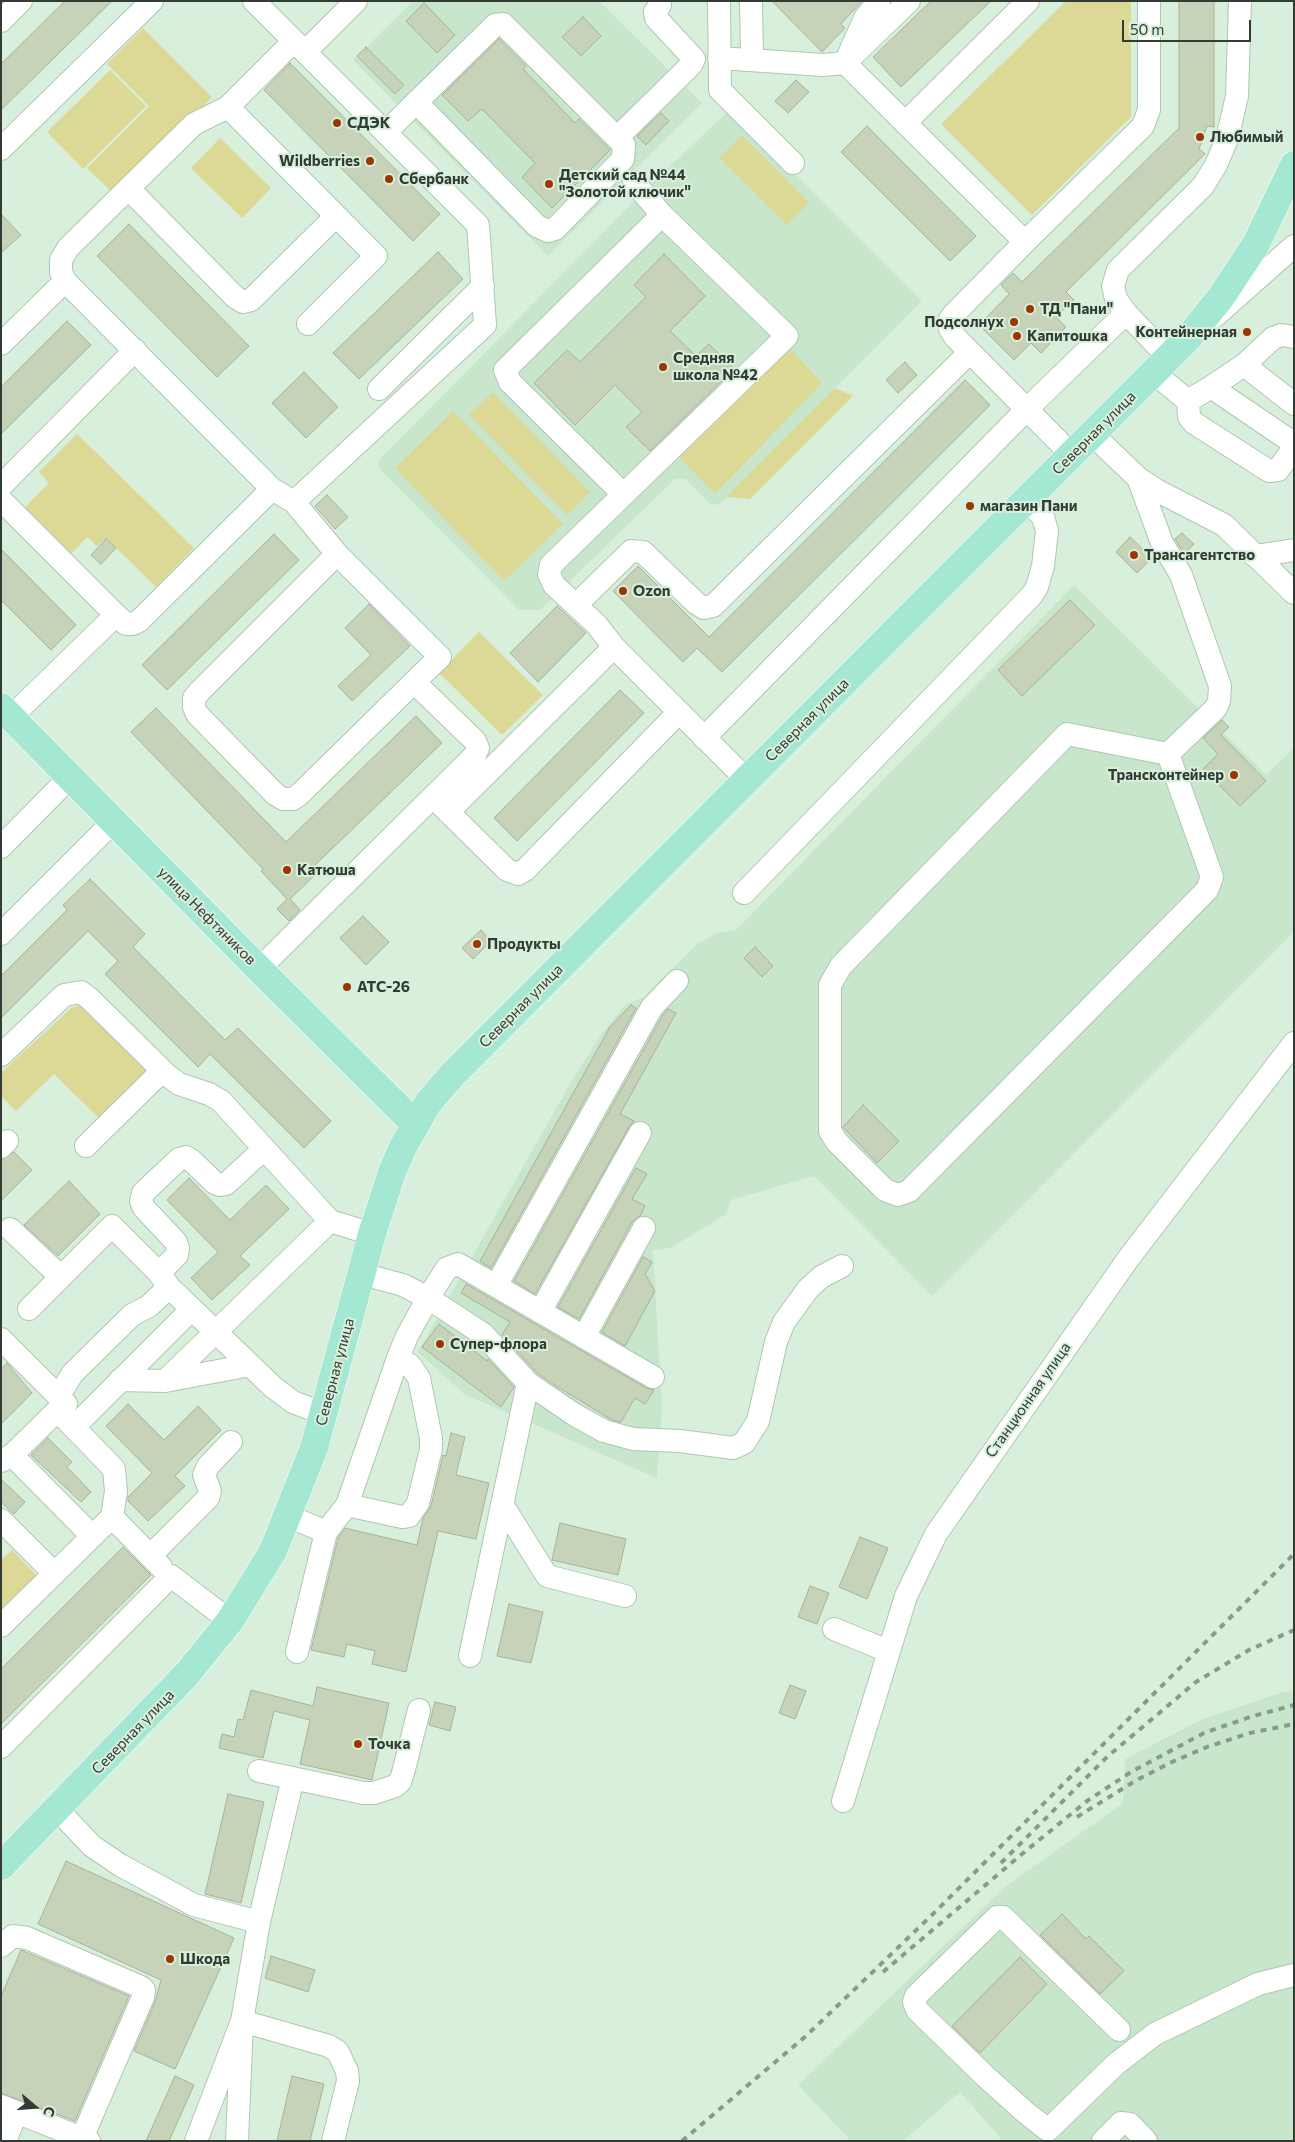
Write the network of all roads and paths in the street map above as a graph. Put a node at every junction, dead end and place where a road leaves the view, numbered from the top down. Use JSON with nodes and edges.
{"nodes":[{"id":1,"x":21,"y":1,"type":"edge"},
{"id":2,"x":152,"y":1,"type":"edge"},
{"id":3,"x":254,"y":1,"type":"edge"},
{"id":4,"x":356,"y":1,"type":"edge"},
{"id":5,"x":719,"y":1,"type":"edge"},
{"id":6,"x":751,"y":1,"type":"edge"},
{"id":7,"x":879,"y":1,"type":"edge"},
{"id":8,"x":909,"y":1,"type":"edge"},
{"id":9,"x":1028,"y":1,"type":"edge"},
{"id":10,"x":1148,"y":1,"type":"edge"},
{"id":11,"x":1240,"y":1,"type":"edge"},
{"id":12,"x":660,"y":2,"type":"edge"},
{"id":13,"x":1,"y":21,"type":"edge"},
{"id":14,"x":299,"y":46,"type":"junction"},
{"id":15,"x":719,"y":58,"type":"junction"},
{"id":16,"x":752,"y":59,"type":"junction"},
{"id":17,"x":845,"y":63,"type":"junction"},
{"id":18,"x":416,"y":102,"type":"junction"},
{"id":19,"x":228,"y":107,"type":"junction"},
{"id":20,"x":905,"y":123,"type":"junction"},
{"id":21,"x":386,"y":132,"type":"junction"},
{"id":22,"x":617,"y":138,"type":"junction"},
{"id":23,"x":1,"y":149,"type":"edge"},
{"id":24,"x":793,"y":163,"type":"dead end"},
{"id":25,"x":1294,"y":165,"type":"edge"},
{"id":26,"x":634,"y":182,"type":"dead end"},
{"id":27,"x":129,"y":189,"type":"junction"},
{"id":28,"x":662,"y":215,"type":"junction"},
{"id":29,"x":336,"y":216,"type":"junction"},
{"id":30,"x":1024,"y":242,"type":"junction"},
{"id":31,"x":1294,"y":246,"type":"edge"},
{"id":32,"x":65,"y":280,"type":"junction"},
{"id":33,"x":483,"y":286,"type":"junction"},
{"id":34,"x":1126,"y":313,"type":"junction"},
{"id":35,"x":308,"y":324,"type":"dead end"},
{"id":36,"x":1294,"y":337,"type":"edge"},
{"id":37,"x":1,"y":344,"type":"edge"},
{"id":38,"x":135,"y":350,"type":"junction"},
{"id":39,"x":970,"y":352,"type":"junction"},
{"id":40,"x":1161,"y":365,"type":"junction"},
{"id":41,"x":1244,"y":365,"type":"junction"},
{"id":42,"x":1211,"y":387,"type":"junction"},
{"id":43,"x":379,"y":389,"type":"dead end"},
{"id":44,"x":1188,"y":401,"type":"junction"},
{"id":45,"x":1294,"y":404,"type":"edge"},
{"id":46,"x":1026,"y":409,"type":"junction"},
{"id":47,"x":1092,"y":434,"type":"junction"},
{"id":48,"x":1072,"y":454,"type":"junction"},
{"id":49,"x":1138,"y":478,"type":"junction"},
{"id":50,"x":1,"y":486,"type":"edge"},
{"id":51,"x":272,"y":489,"type":"junction"},
{"id":52,"x":623,"y":494,"type":"junction"},
{"id":53,"x":1,"y":500,"type":"edge"},
{"id":54,"x":1027,"y":500,"type":"junction"},
{"id":55,"x":294,"y":502,"type":"junction"},
{"id":56,"x":1294,"y":550,"type":"edge"},
{"id":57,"x":337,"y":554,"type":"junction"},
{"id":58,"x":1256,"y":556,"type":"junction"},
{"id":59,"x":1294,"y":594,"type":"edge"},
{"id":60,"x":577,"y":604,"type":"junction"},
{"id":61,"x":116,"y":615,"type":"junction"},
{"id":62,"x":614,"y":647,"type":"junction"},
{"id":63,"x":414,"y":682,"type":"junction"},
{"id":64,"x":6,"y":712,"type":"edge"},
{"id":65,"x":679,"y":712,"type":"junction"},
{"id":66,"x":704,"y":738,"type":"junction"},
{"id":67,"x":1168,"y":754,"type":"junction"},
{"id":68,"x":70,"y":777,"type":"junction"},
{"id":69,"x":746,"y":780,"type":"junction"},
{"id":70,"x":440,"y":805,"type":"junction"},
{"id":71,"x":113,"y":822,"type":"junction"},
{"id":72,"x":1,"y":847,"type":"edge"},
{"id":73,"x":744,"y":893,"type":"dead end"},
{"id":74,"x":1,"y":934,"type":"edge"},
{"id":75,"x":259,"y":969,"type":"junction"},
{"id":76,"x":677,"y":981,"type":"dead end"},
{"id":77,"x":1294,"y":1044,"type":"edge"},
{"id":78,"x":1,"y":1055,"type":"edge"},
{"id":79,"x":162,"y":1071,"type":"junction"},
{"id":80,"x":415,"y":1124,"type":"junction"},
{"id":81,"x":640,"y":1133,"type":"dead end"},
{"id":82,"x":86,"y":1146,"type":"dead end"},
{"id":83,"x":264,"y":1148,"type":"junction"},
{"id":84,"x":330,"y":1221,"type":"junction"},
{"id":85,"x":644,"y":1228,"type":"dead end"},
{"id":86,"x":10,"y":1229,"type":"dead end"},
{"id":87,"x":372,"y":1234,"type":"junction"},
{"id":88,"x":842,"y":1266,"type":"dead end"},
{"id":89,"x":362,"y":1274,"type":"junction"},
{"id":90,"x":60,"y":1278,"type":"junction"},
{"id":91,"x":164,"y":1280,"type":"junction"},
{"id":92,"x":496,"y":1286,"type":"junction"},
{"id":93,"x":428,"y":1298,"type":"junction"},
{"id":94,"x":29,"y":1309,"type":"dead end"},
{"id":95,"x":192,"y":1310,"type":"junction"},
{"id":96,"x":540,"y":1312,"type":"junction"},
{"id":97,"x":215,"y":1332,"type":"junction"},
{"id":98,"x":584,"y":1337,"type":"junction"},
{"id":99,"x":1,"y":1339,"type":"edge"},
{"id":100,"x":398,"y":1358,"type":"junction"},
{"id":101,"x":250,"y":1365,"type":"junction"},
{"id":102,"x":653,"y":1377,"type":"dead end"},
{"id":103,"x":120,"y":1380,"type":"junction"},
{"id":104,"x":165,"y":1381,"type":"junction"},
{"id":105,"x":528,"y":1383,"type":"junction"},
{"id":106,"x":60,"y":1403,"type":"junction"},
{"id":107,"x":324,"y":1414,"type":"junction"},
{"id":108,"x":78,"y":1423,"type":"junction"},
{"id":109,"x":231,"y":1442,"type":"dead end"},
{"id":110,"x":7,"y":1458,"type":"edge"},
{"id":111,"x":502,"y":1504,"type":"junction"},
{"id":112,"x":347,"y":1505,"type":"junction"},
{"id":113,"x":288,"y":1516,"type":"junction"},
{"id":114,"x":112,"y":1517,"type":"junction"},
{"id":115,"x":1,"y":1520,"type":"edge"},
{"id":116,"x":326,"y":1532,"type":"junction"},
{"id":117,"x":92,"y":1536,"type":"junction"},
{"id":118,"x":150,"y":1556,"type":"junction"},
{"id":119,"x":54,"y":1573,"type":"junction"},
{"id":120,"x":171,"y":1576,"type":"junction"},
{"id":121,"x":625,"y":1596,"type":"dead end"},
{"id":122,"x":230,"y":1621,"type":"junction"},
{"id":123,"x":1,"y":1626,"type":"edge"},
{"id":124,"x":834,"y":1629,"type":"dead end"},
{"id":125,"x":888,"y":1651,"type":"junction"},
{"id":126,"x":297,"y":1652,"type":"dead end"},
{"id":127,"x":470,"y":1656,"type":"dead end"},
{"id":128,"x":419,"y":1710,"type":"dead end"},
{"id":129,"x":1,"y":1747,"type":"edge"},
{"id":130,"x":259,"y":1771,"type":"dead end"},
{"id":131,"x":293,"y":1778,"type":"junction"},
{"id":132,"x":843,"y":1800,"type":"dead end"},
{"id":133,"x":57,"y":1809,"type":"junction"},
{"id":134,"x":1,"y":1866,"type":"edge"},
{"id":135,"x":259,"y":1922,"type":"junction"},
{"id":136,"x":1,"y":1946,"type":"edge"},
{"id":137,"x":1294,"y":1975,"type":"edge"},
{"id":138,"x":242,"y":2021,"type":"junction"},
{"id":139,"x":1119,"y":2030,"type":"dead end"},
{"id":140,"x":9,"y":2109,"type":"edge"},
{"id":141,"x":55,"y":2134,"type":"edge"},
{"id":142,"x":1054,"y":2135,"type":"edge"},
{"id":143,"x":85,"y":2139,"type":"edge"},
{"id":144,"x":5,"y":2141,"type":"edge"},
{"id":145,"x":196,"y":2141,"type":"edge"},
{"id":146,"x":237,"y":2141,"type":"edge"},
{"id":147,"x":333,"y":2141,"type":"edge"},
{"id":148,"x":1103,"y":2141,"type":"edge"},
{"id":149,"x":1146,"y":2141,"type":"edge"}],
"edges":[{"from":1,"to":13,"type":"street"},
{"from":2,"to":23,"type":"street"},
{"from":3,"to":14,"type":"street"},
{"from":4,"to":14,"type":"street"},
{"from":5,"to":15,"type":"street"},
{"from":6,"to":16,"type":"street"},
{"from":7,"to":17,"type":"street"},
{"from":8,"to":17,"type":"street"},
{"from":9,"to":20,"type":"street"},
{"from":10,"to":30,"type":"street"},
{"from":11,"to":34,"type":"street"},
{"from":12,"to":22,"type":"street"},
{"from":14,"to":19,"type":"street"},
{"from":14,"to":21,"type":"street"},
{"from":15,"to":16,"type":"street"},
{"from":15,"to":24,"type":"street"},
{"from":16,"to":17,"type":"street"},
{"from":17,"to":20,"type":"street"},
{"from":18,"to":21,"type":"street"},
{"from":18,"to":22,"type":"street"},
{"from":18,"to":22,"type":"street"},
{"from":19,"to":27,"type":"street"},
{"from":19,"to":29,"type":"street"},
{"from":20,"to":30,"type":"street"},
{"from":21,"to":33,"type":"street"},
{"from":25,"to":40,"type":"main road","name":"Северная улица"},
{"from":26,"to":28,"type":"street"},
{"from":27,"to":29,"type":"street"},
{"from":27,"to":32,"type":"street"},
{"from":28,"to":52,"type":"street"},
{"from":28,"to":52,"type":"street"},
{"from":29,"to":35,"type":"street"},
{"from":30,"to":39,"type":"street"},
{"from":31,"to":40,"type":"street"},
{"from":32,"to":37,"type":"street"},
{"from":32,"to":38,"type":"street"},
{"from":33,"to":43,"type":"street"},
{"from":33,"to":55,"type":"street"},
{"from":34,"to":40,"type":"street"},
{"from":34,"to":46,"type":"street"},
{"from":36,"to":41,"type":"street"},
{"from":38,"to":50,"type":"street"},
{"from":38,"to":51,"type":"street"},
{"from":39,"to":46,"type":"street"},
{"from":39,"to":60,"type":"street"},
{"from":40,"to":44,"type":"street"},
{"from":40,"to":47,"type":"main road","name":"Северная улица"},
{"from":41,"to":42,"type":"street"},
{"from":41,"to":45,"type":"street"},
{"from":42,"to":44,"type":"street"},
{"from":42,"to":44,"type":"street"},
{"from":46,"to":48,"type":"street"},
{"from":46,"to":66,"type":"street"},
{"from":47,"to":48,"type":"main road","name":"Северная улица"},
{"from":47,"to":49,"type":"street"},
{"from":48,"to":54,"type":"main road","name":"Северная улица"},
{"from":49,"to":58,"type":"street"},
{"from":49,"to":67,"type":"street"},
{"from":51,"to":55,"type":"street"},
{"from":51,"to":61,"type":"street"},
{"from":52,"to":60,"type":"street"},
{"from":53,"to":61,"type":"street"},
{"from":54,"to":69,"type":"main road","name":"Северная улица"},
{"from":54,"to":73,"type":"street"},
{"from":55,"to":57,"type":"street"},
{"from":56,"to":58,"type":"street"},
{"from":57,"to":63,"type":"street"},
{"from":57,"to":63,"type":"street"},
{"from":58,"to":59,"type":"street"},
{"from":60,"to":62,"type":"street"},
{"from":61,"to":64,"type":"street"},
{"from":62,"to":65,"type":"street"},
{"from":62,"to":70,"type":"street"},
{"from":63,"to":70,"type":"street"},
{"from":64,"to":68,"type":"main road","name":"улица Нефтяников"},
{"from":65,"to":66,"type":"street"},
{"from":65,"to":70,"type":"street"},
{"from":66,"to":69,"type":"street"},
{"from":67,"to":67,"type":"street"},
{"from":68,"to":71,"type":"main road","name":"улица Нефтяников"},
{"from":68,"to":72,"type":"street"},
{"from":69,"to":80,"type":"main road","name":"Северная улица"},
{"from":70,"to":75,"type":"street"},
{"from":71,"to":74,"type":"street"},
{"from":71,"to":75,"type":"main road","name":"улица Нефтяников"},
{"from":75,"to":80,"type":"main road","name":"улица Нефтяников"},
{"from":76,"to":92,"type":"street"},
{"from":77,"to":125,"type":"street","name":"Станционная улица"},
{"from":78,"to":79,"type":"street"},
{"from":79,"to":82,"type":"street"},
{"from":79,"to":83,"type":"street"},
{"from":80,"to":87,"type":"main road","name":"Северная улица"},
{"from":81,"to":96,"type":"street"},
{"from":83,"to":84,"type":"street"},
{"from":83,"to":91,"type":"street"},
{"from":84,"to":87,"type":"street"},
{"from":84,"to":97,"type":"street"},
{"from":85,"to":98,"type":"street"},
{"from":86,"to":90,"type":"street"},
{"from":87,"to":89,"type":"main road","name":"Северная улица"},
{"from":88,"to":105,"type":"street"},
{"from":89,"to":93,"type":"street"},
{"from":89,"to":107,"type":"main road","name":"Северная улица"},
{"from":90,"to":91,"type":"street"},
{"from":90,"to":94,"type":"street"},
{"from":91,"to":95,"type":"street"},
{"from":91,"to":106,"type":"street"},
{"from":92,"to":93,"type":"street"},
{"from":92,"to":96,"type":"street"},
{"from":93,"to":100,"type":"street"},
{"from":93,"to":105,"type":"street"},
{"from":95,"to":97,"type":"street"},
{"from":95,"to":103,"type":"street"},
{"from":96,"to":98,"type":"street"},
{"from":97,"to":101,"type":"street"},
{"from":97,"to":104,"type":"street"},
{"from":98,"to":102,"type":"street"},
{"from":99,"to":106,"type":"street"},
{"from":100,"to":112,"type":"street"},
{"from":100,"to":112,"type":"street"},
{"from":101,"to":104,"type":"street"},
{"from":101,"to":107,"type":"street"},
{"from":103,"to":104,"type":"street"},
{"from":103,"to":108,"type":"street"},
{"from":105,"to":111,"type":"street"},
{"from":106,"to":108,"type":"street"},
{"from":106,"to":110,"type":"street"},
{"from":107,"to":113,"type":"main road","name":"Северная улица"},
{"from":108,"to":114,"type":"street"},
{"from":109,"to":118,"type":"street"},
{"from":110,"to":117,"type":"street"},
{"from":111,"to":121,"type":"street"},
{"from":111,"to":127,"type":"street"},
{"from":112,"to":116,"type":"street"},
{"from":113,"to":116,"type":"street"},
{"from":113,"to":122,"type":"main road","name":"Северная улица"},
{"from":114,"to":117,"type":"street"},
{"from":114,"to":118,"type":"street"},
{"from":115,"to":119,"type":"street"},
{"from":116,"to":126,"type":"street"},
{"from":117,"to":119,"type":"street"},
{"from":118,"to":120,"type":"street"},
{"from":119,"to":123,"type":"street"},
{"from":120,"to":122,"type":"street"},
{"from":120,"to":129,"type":"street"},
{"from":122,"to":133,"type":"main road","name":"Северная улица"},
{"from":124,"to":125,"type":"street"},
{"from":125,"to":132,"type":"street","name":"Станционная улица"},
{"from":128,"to":131,"type":"street"},
{"from":130,"to":131,"type":"street"},
{"from":131,"to":135,"type":"street"},
{"from":133,"to":134,"type":"main road","name":"Северная улица"},
{"from":133,"to":135,"type":"street"},
{"from":135,"to":138,"type":"street"},
{"from":136,"to":143,"type":"street"},
{"from":137,"to":142,"type":"street"},
{"from":138,"to":145,"type":"street"},
{"from":138,"to":146,"type":"street"},
{"from":138,"to":147,"type":"street"},
{"from":139,"to":142,"type":"street"},
{"from":140,"to":141,"type":"street"},
{"from":140,"to":144,"type":"street"},
{"from":141,"to":143,"type":"street"},
{"from":148,"to":149,"type":"street"}]}
